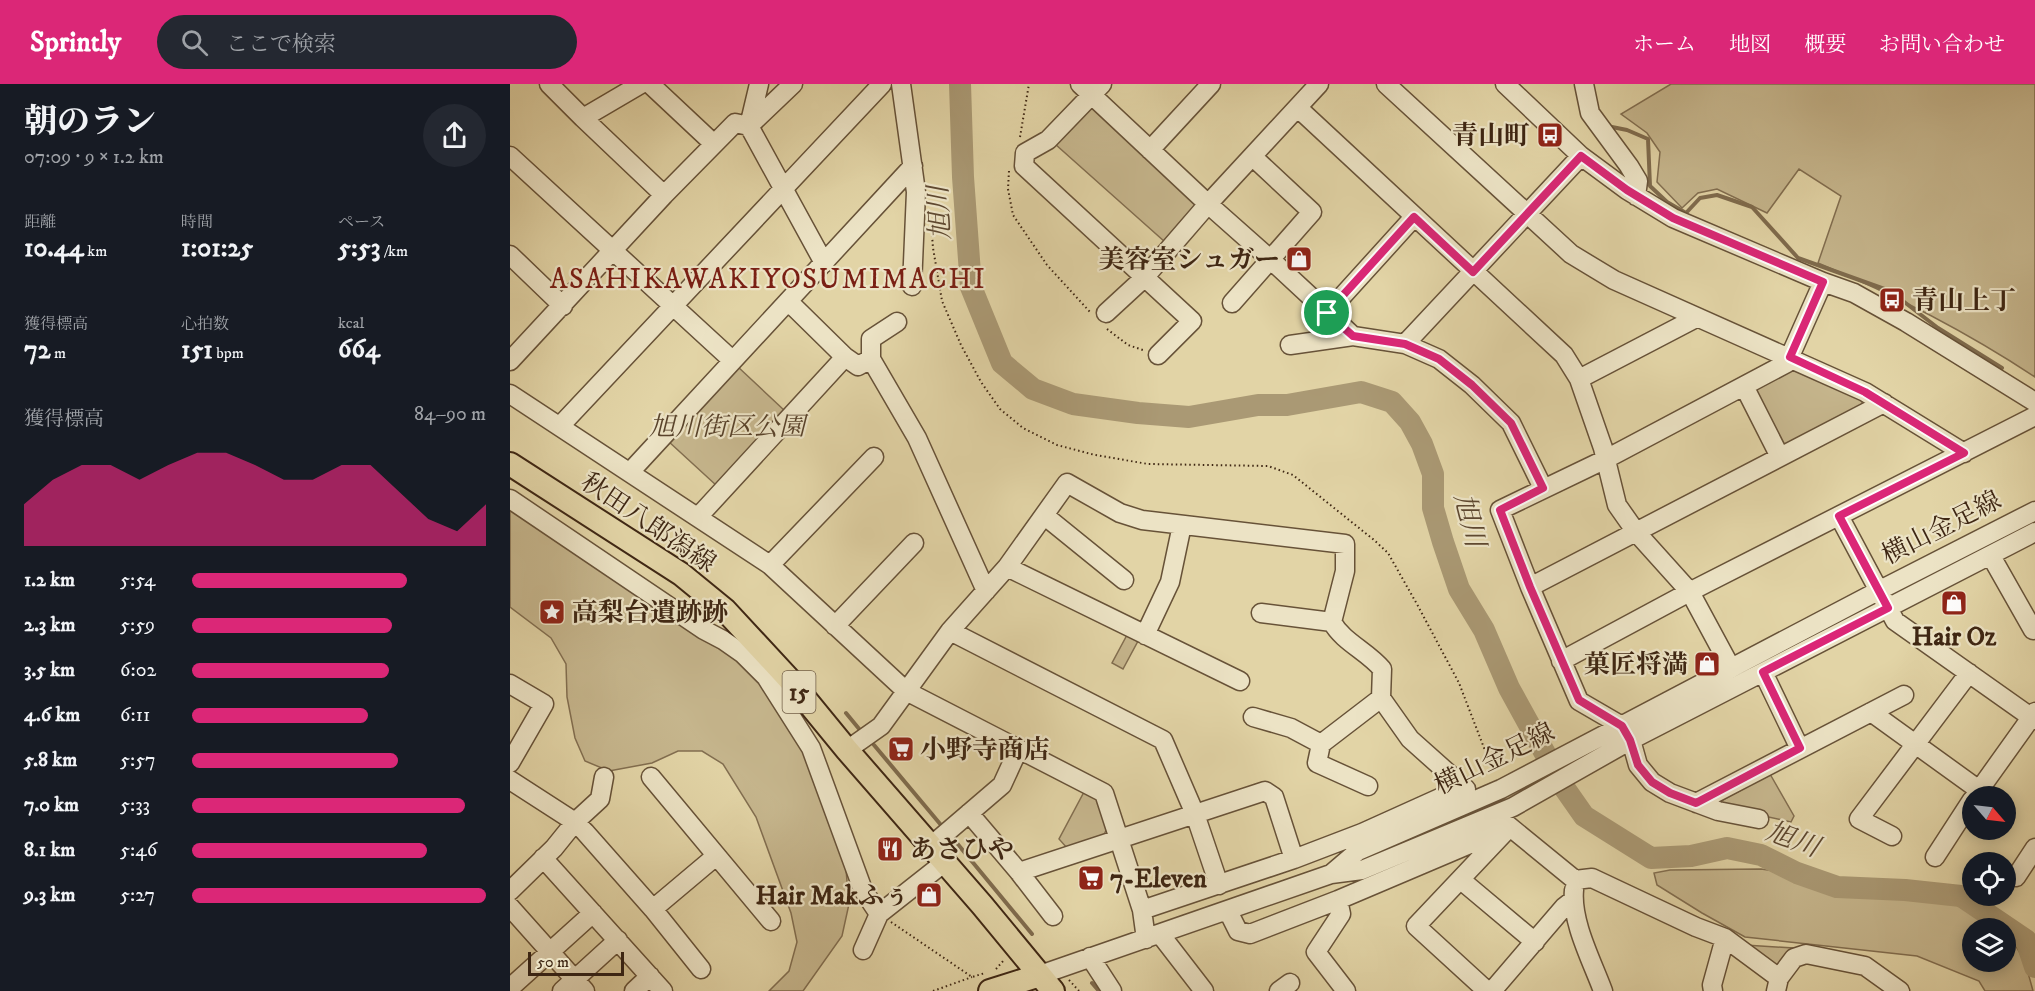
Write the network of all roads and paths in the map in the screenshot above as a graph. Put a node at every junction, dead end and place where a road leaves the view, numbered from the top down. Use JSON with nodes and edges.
{"nodes":[{"id":1,"x":549,"y":84,"type":"edge"},
{"id":2,"x":641,"y":84,"type":"edge"},
{"id":3,"x":650,"y":84,"type":"edge"},
{"id":4,"x":759,"y":84,"type":"edge"},
{"id":5,"x":793,"y":84,"type":"edge"},
{"id":6,"x":882,"y":84,"type":"edge"},
{"id":7,"x":901,"y":84,"type":"edge"},
{"id":8,"x":1029,"y":84,"type":"edge"},
{"id":9,"x":1210,"y":84,"type":"edge"},
{"id":10,"x":1319,"y":84,"type":"edge"},
{"id":11,"x":1386,"y":84,"type":"edge"},
{"id":12,"x":1505,"y":84,"type":"edge"},
{"id":13,"x":1584,"y":84,"type":"edge"},
{"id":14,"x":1091,"y":88,"type":"edge"},
{"id":15,"x":1298,"y":108,"type":"junction"},
{"id":16,"x":583,"y":118,"type":"junction"},
{"id":17,"x":749,"y":126,"type":"junction"},
{"id":18,"x":714,"y":144,"type":"junction"},
{"id":19,"x":1150,"y":150,"type":"junction"},
{"id":20,"x":1025,"y":153,"type":"junction"},
{"id":21,"x":510,"y":156,"type":"edge"},
{"id":22,"x":1581,"y":156,"type":"junction"},
{"id":23,"x":1253,"y":157,"type":"junction"},
{"id":24,"x":1009,"y":164,"type":"dead end"},
{"id":25,"x":913,"y":166,"type":"junction"},
{"id":26,"x":783,"y":190,"type":"junction"},
{"id":27,"x":664,"y":195,"type":"junction"},
{"id":28,"x":1636,"y":196,"type":"junction"},
{"id":29,"x":1208,"y":204,"type":"junction"},
{"id":30,"x":1526,"y":214,"type":"junction"},
{"id":31,"x":931,"y":216,"type":"dead end"},
{"id":32,"x":1414,"y":217,"type":"junction"},
{"id":33,"x":613,"y":250,"type":"junction"},
{"id":34,"x":510,"y":255,"type":"edge"},
{"id":35,"x":1270,"y":259,"type":"junction"},
{"id":36,"x":824,"y":263,"type":"junction"},
{"id":37,"x":1473,"y":272,"type":"junction"},
{"id":38,"x":1144,"y":278,"type":"junction"},
{"id":39,"x":1823,"y":282,"type":"junction"},
{"id":40,"x":912,"y":286,"type":"dead end"},
{"id":41,"x":789,"y":302,"type":"junction"},
{"id":42,"x":1232,"y":303,"type":"dead end"},
{"id":43,"x":673,"y":305,"type":"junction"},
{"id":44,"x":563,"y":306,"type":"junction"},
{"id":45,"x":1327,"y":313,"type":"junction"},
{"id":46,"x":1100,"y":317,"type":"junction"},
{"id":47,"x":1696,"y":318,"type":"junction"},
{"id":48,"x":897,"y":322,"type":"dead end"},
{"id":49,"x":1353,"y":336,"type":"junction"},
{"id":50,"x":1405,"y":344,"type":"junction"},
{"id":51,"x":1290,"y":345,"type":"dead end"},
{"id":52,"x":1158,"y":355,"type":"joint"},
{"id":53,"x":845,"y":357,"type":"junction"},
{"id":54,"x":1790,"y":357,"type":"junction"},
{"id":55,"x":871,"y":359,"type":"junction"},
{"id":56,"x":732,"y":360,"type":"junction"},
{"id":57,"x":510,"y":361,"type":"edge"},
{"id":58,"x":1579,"y":379,"type":"junction"},
{"id":59,"x":1744,"y":386,"type":"junction"},
{"id":60,"x":510,"y":394,"type":"edge"},
{"id":61,"x":2035,"y":402,"type":"edge"},
{"id":62,"x":1884,"y":403,"type":"junction"},
{"id":63,"x":2035,"y":416,"type":"edge"},
{"id":64,"x":560,"y":426,"type":"junction"},
{"id":65,"x":1964,"y":453,"type":"junction"},
{"id":66,"x":874,"y":457,"type":"dead end"},
{"id":67,"x":1780,"y":457,"type":"junction"},
{"id":68,"x":1606,"y":459,"type":"junction"},
{"id":69,"x":510,"y":464,"type":"edge"},
{"id":70,"x":630,"y":472,"type":"junction"},
{"id":71,"x":1543,"y":488,"type":"junction"},
{"id":72,"x":510,"y":499,"type":"edge"},
{"id":73,"x":2035,"y":511,"type":"edge"},
{"id":74,"x":1045,"y":516,"type":"junction"},
{"id":75,"x":1839,"y":516,"type":"junction"},
{"id":76,"x":698,"y":517,"type":"junction"},
{"id":77,"x":1182,"y":525,"type":"junction"},
{"id":78,"x":1636,"y":532,"type":"junction"},
{"id":79,"x":2035,"y":532,"type":"edge"},
{"id":80,"x":914,"y":543,"type":"dead end"},
{"id":81,"x":1990,"y":556,"type":"junction"},
{"id":82,"x":770,"y":566,"type":"junction"},
{"id":83,"x":1007,"y":567,"type":"junction"},
{"id":84,"x":1124,"y":580,"type":"dead end"},
{"id":85,"x":1530,"y":587,"type":"junction"},
{"id":86,"x":986,"y":591,"type":"junction"},
{"id":87,"x":1878,"y":591,"type":"junction"},
{"id":88,"x":1689,"y":592,"type":"junction"},
{"id":89,"x":1888,"y":608,"type":"junction"},
{"id":90,"x":1261,"y":614,"type":"dead end"},
{"id":91,"x":1332,"y":622,"type":"junction"},
{"id":92,"x":835,"y":626,"type":"junction"},
{"id":93,"x":2035,"y":629,"type":"edge"},
{"id":94,"x":950,"y":631,"type":"junction"},
{"id":95,"x":1144,"y":635,"type":"junction"},
{"id":96,"x":1561,"y":661,"type":"junction"},
{"id":97,"x":1731,"y":668,"type":"junction"},
{"id":98,"x":1763,"y":672,"type":"junction"},
{"id":99,"x":1969,"y":673,"type":"junction"},
{"id":100,"x":1240,"y":681,"type":"dead end"},
{"id":101,"x":510,"y":684,"type":"edge"},
{"id":102,"x":906,"y":691,"type":"junction"},
{"id":103,"x":1904,"y":695,"type":"dead end"},
{"id":104,"x":1381,"y":698,"type":"junction"},
{"id":105,"x":1871,"y":712,"type":"junction"},
{"id":106,"x":1253,"y":717,"type":"dead end"},
{"id":107,"x":2034,"y":717,"type":"edge"},
{"id":108,"x":1626,"y":733,"type":"junction"},
{"id":109,"x":1320,"y":744,"type":"junction"},
{"id":110,"x":1915,"y":745,"type":"junction"},
{"id":111,"x":1800,"y":748,"type":"junction"},
{"id":112,"x":847,"y":750,"type":"junction"},
{"id":113,"x":1018,"y":750,"type":"junction"},
{"id":114,"x":510,"y":763,"type":"edge"},
{"id":115,"x":1491,"y":766,"type":"dead end"},
{"id":116,"x":604,"y":777,"type":"dead end"},
{"id":117,"x":651,"y":777,"type":"dead end"},
{"id":118,"x":510,"y":780,"type":"edge"},
{"id":119,"x":1368,"y":786,"type":"dead end"},
{"id":120,"x":1964,"y":786,"type":"edge"},
{"id":121,"x":1982,"y":786,"type":"edge"},
{"id":122,"x":1696,"y":803,"type":"junction"},
{"id":123,"x":969,"y":813,"type":"junction"},
{"id":124,"x":1195,"y":814,"type":"junction"},
{"id":125,"x":1962,"y":815,"type":"edge"},
{"id":126,"x":1509,"y":819,"type":"junction"},
{"id":127,"x":1759,"y":819,"type":"dead end"},
{"id":128,"x":575,"y":822,"type":"junction"},
{"id":129,"x":1892,"y":836,"type":"dead end"},
{"id":130,"x":1120,"y":838,"type":"junction"},
{"id":131,"x":2035,"y":848,"type":"edge"},
{"id":132,"x":938,"y":853,"type":"junction"},
{"id":133,"x":716,"y":856,"type":"junction"},
{"id":134,"x":1935,"y":857,"type":"dead end"},
{"id":135,"x":543,"y":858,"type":"junction"},
{"id":136,"x":1294,"y":859,"type":"junction"},
{"id":137,"x":1019,"y":872,"type":"junction"},
{"id":138,"x":1330,"y":874,"type":"junction"},
{"id":139,"x":2016,"y":877,"type":"dead end"},
{"id":140,"x":1461,"y":880,"type":"junction"},
{"id":141,"x":1575,"y":880,"type":"junction"},
{"id":142,"x":1219,"y":885,"type":"junction"},
{"id":143,"x":510,"y":891,"type":"edge"},
{"id":144,"x":1338,"y":900,"type":"junction"},
{"id":145,"x":1573,"y":900,"type":"junction"},
{"id":146,"x":510,"y":907,"type":"edge"},
{"id":147,"x":653,"y":909,"type":"junction"},
{"id":148,"x":1142,"y":910,"type":"junction"},
{"id":149,"x":1228,"y":911,"type":"junction"},
{"id":150,"x":593,"y":913,"type":"junction"},
{"id":151,"x":879,"y":914,"type":"junction"},
{"id":152,"x":1053,"y":916,"type":"dead end"},
{"id":153,"x":771,"y":921,"type":"dead end"},
{"id":154,"x":1153,"y":937,"type":"junction"},
{"id":155,"x":1725,"y":938,"type":"junction"},
{"id":156,"x":618,"y":940,"type":"junction"},
{"id":157,"x":1535,"y":942,"type":"junction"},
{"id":158,"x":863,"y":950,"type":"dead end"},
{"id":159,"x":550,"y":952,"type":"junction"},
{"id":160,"x":1090,"y":957,"type":"junction"},
{"id":161,"x":701,"y":969,"type":"dead end"},
{"id":162,"x":650,"y":976,"type":"junction"},
{"id":163,"x":972,"y":977,"type":"junction"},
{"id":164,"x":1038,"y":982,"type":"edge"},
{"id":165,"x":1778,"y":984,"type":"edge"},
{"id":166,"x":574,"y":987,"type":"edge"},
{"id":167,"x":510,"y":988,"type":"edge"},
{"id":168,"x":634,"y":991,"type":"edge"},
{"id":169,"x":663,"y":991,"type":"edge"},
{"id":170,"x":933,"y":991,"type":"edge"},
{"id":171,"x":990,"y":991,"type":"edge"},
{"id":172,"x":1112,"y":991,"type":"edge"},
{"id":173,"x":1204,"y":991,"type":"edge"},
{"id":174,"x":1346,"y":991,"type":"edge"},
{"id":175,"x":1486,"y":991,"type":"edge"},
{"id":176,"x":1492,"y":991,"type":"edge"},
{"id":177,"x":1603,"y":991,"type":"edge"},
{"id":178,"x":1713,"y":991,"type":"edge"},
{"id":179,"x":1900,"y":991,"type":"edge"}],
"edges":[{"from":1,"to":16,"type":"street"},
{"from":2,"to":16,"type":"street"},
{"from":3,"to":18,"type":"street"},
{"from":4,"to":17,"type":"street"},
{"from":5,"to":17,"type":"street"},
{"from":6,"to":26,"type":"street"},
{"from":7,"to":25,"type":"street"},
{"from":8,"to":20,"type":"path"},
{"from":9,"to":19,"type":"street"},
{"from":10,"to":15,"type":"street"},
{"from":11,"to":30,"type":"street"},
{"from":12,"to":22,"type":"street"},
{"from":13,"to":28,"type":"street"},
{"from":14,"to":19,"type":"street"},
{"from":14,"to":20,"type":"street"},
{"from":15,"to":23,"type":"street"},
{"from":15,"to":32,"type":"street"},
{"from":16,"to":27,"type":"street"},
{"from":17,"to":18,"type":"street"},
{"from":17,"to":26,"type":"street"},
{"from":18,"to":27,"type":"street"},
{"from":19,"to":29,"type":"street"},
{"from":20,"to":38,"type":"street"},
{"from":21,"to":33,"type":"street"},
{"from":22,"to":28,"type":"street"},
{"from":22,"to":30,"type":"street"},
{"from":23,"to":29,"type":"street"},
{"from":23,"to":35,"type":"street"},
{"from":24,"to":46,"type":"path"},
{"from":25,"to":36,"type":"street"},
{"from":25,"to":40,"type":"street"},
{"from":26,"to":36,"type":"street"},
{"from":26,"to":43,"type":"street"},
{"from":27,"to":33,"type":"street"},
{"from":28,"to":39,"type":"street"},
{"from":29,"to":35,"type":"street"},
{"from":29,"to":38,"type":"street"},
{"from":30,"to":37,"type":"street"},
{"from":30,"to":47,"type":"street"},
{"from":31,"to":115,"type":"path"},
{"from":32,"to":37,"type":"street"},
{"from":32,"to":45,"type":"street"},
{"from":33,"to":43,"type":"street"},
{"from":33,"to":44,"type":"street"},
{"from":34,"to":44,"type":"street"},
{"from":35,"to":42,"type":"street"},
{"from":35,"to":45,"type":"street"},
{"from":36,"to":41,"type":"street"},
{"from":37,"to":50,"type":"street"},
{"from":37,"to":58,"type":"street"},
{"from":38,"to":46,"type":"street"},
{"from":38,"to":52,"type":"street"},
{"from":39,"to":54,"type":"street"},
{"from":39,"to":61,"type":"street"},
{"from":41,"to":53,"type":"street"},
{"from":41,"to":56,"type":"street"},
{"from":43,"to":56,"type":"street"},
{"from":43,"to":64,"type":"street"},
{"from":44,"to":57,"type":"street"},
{"from":45,"to":49,"type":"street"},
{"from":46,"to":52,"type":"path"},
{"from":47,"to":54,"type":"street"},
{"from":47,"to":58,"type":"street"},
{"from":48,"to":55,"type":"street"},
{"from":49,"to":50,"type":"street"},
{"from":49,"to":51,"type":"street"},
{"from":50,"to":71,"type":"street"},
{"from":53,"to":55,"type":"street"},
{"from":53,"to":76,"type":"street"},
{"from":54,"to":59,"type":"street"},
{"from":54,"to":62,"type":"street"},
{"from":55,"to":86,"type":"street"},
{"from":56,"to":70,"type":"street"},
{"from":58,"to":68,"type":"street"},
{"from":59,"to":67,"type":"street"},
{"from":59,"to":68,"type":"street"},
{"from":60,"to":64,"type":"street"},
{"from":62,"to":65,"type":"street"},
{"from":62,"to":67,"type":"street"},
{"from":63,"to":65,"type":"street"},
{"from":64,"to":70,"type":"street"},
{"from":65,"to":75,"type":"street"},
{"from":66,"to":82,"type":"street"},
{"from":67,"to":78,"type":"street"},
{"from":68,"to":71,"type":"street"},
{"from":68,"to":78,"type":"street"},
{"from":69,"to":112,"type":"main road","name":"秋田八郎潟線","number":"15"},
{"from":70,"to":76,"type":"street"},
{"from":71,"to":85,"type":"street"},
{"from":72,"to":151,"type":"street"},
{"from":73,"to":87,"type":"street","name":"横山金足線"},
{"from":74,"to":77,"type":"street"},
{"from":74,"to":83,"type":"street"},
{"from":74,"to":84,"type":"street"},
{"from":75,"to":87,"type":"street"},
{"from":75,"to":88,"type":"street"},
{"from":76,"to":82,"type":"street"},
{"from":77,"to":91,"type":"street"},
{"from":77,"to":95,"type":"street"},
{"from":78,"to":85,"type":"street"},
{"from":78,"to":88,"type":"street"},
{"from":79,"to":81,"type":"street","name":"横山金足線"},
{"from":80,"to":92,"type":"street"},
{"from":81,"to":89,"type":"street","name":"横山金足線"},
{"from":81,"to":93,"type":"street"},
{"from":82,"to":92,"type":"street"},
{"from":83,"to":86,"type":"street"},
{"from":83,"to":95,"type":"street"},
{"from":85,"to":96,"type":"street"},
{"from":86,"to":94,"type":"street"},
{"from":87,"to":89,"type":"street"},
{"from":87,"to":97,"type":"street","name":"横山金足線"},
{"from":88,"to":96,"type":"street"},
{"from":88,"to":97,"type":"street"},
{"from":89,"to":98,"type":"street","name":"横山金足線"},
{"from":89,"to":99,"type":"street"},
{"from":90,"to":91,"type":"street"},
{"from":91,"to":104,"type":"street"},
{"from":92,"to":102,"type":"street"},
{"from":94,"to":102,"type":"street"},
{"from":94,"to":124,"type":"street"},
{"from":95,"to":100,"type":"street"},
{"from":96,"to":108,"type":"street"},
{"from":97,"to":108,"type":"street","name":"横山金足線"},
{"from":98,"to":108,"type":"street","name":"横山金足線"},
{"from":98,"to":111,"type":"street"},
{"from":99,"to":107,"type":"street"},
{"from":99,"to":110,"type":"street"},
{"from":101,"to":114,"type":"street"},
{"from":102,"to":112,"type":"street"},
{"from":102,"to":113,"type":"street"},
{"from":103,"to":105,"type":"street"},
{"from":104,"to":109,"type":"street"},
{"from":104,"to":136,"type":"street"},
{"from":105,"to":110,"type":"street"},
{"from":105,"to":111,"type":"street"},
{"from":106,"to":109,"type":"street"},
{"from":107,"to":121,"type":"street"},
{"from":108,"to":122,"type":"street"},
{"from":108,"to":126,"type":"street","name":"横山金足線"},
{"from":108,"to":138,"type":"street","name":"横山金足線"},
{"from":109,"to":119,"type":"street"},
{"from":110,"to":120,"type":"street"},
{"from":110,"to":129,"type":"street"},
{"from":111,"to":122,"type":"street"},
{"from":112,"to":132,"type":"main road","name":"秋田八郎潟線","number":"15"},
{"from":113,"to":123,"type":"street"},
{"from":113,"to":130,"type":"street"},
{"from":116,"to":128,"type":"street"},
{"from":117,"to":133,"type":"street"},
{"from":118,"to":128,"type":"street"},
{"from":122,"to":127,"type":"street"},
{"from":123,"to":132,"type":"street"},
{"from":123,"to":137,"type":"street"},
{"from":124,"to":130,"type":"street"},
{"from":124,"to":136,"type":"street"},
{"from":124,"to":142,"type":"street"},
{"from":125,"to":134,"type":"street"},
{"from":126,"to":138,"type":"street","name":"横山金足線"},
{"from":126,"to":140,"type":"street"},
{"from":126,"to":141,"type":"street"},
{"from":126,"to":144,"type":"street"},
{"from":128,"to":135,"type":"street"},
{"from":128,"to":147,"type":"street"},
{"from":130,"to":137,"type":"street"},
{"from":130,"to":148,"type":"street"},
{"from":131,"to":139,"type":"street"},
{"from":132,"to":151,"type":"street"},
{"from":132,"to":164,"type":"main road","name":"秋田八郎潟線","number":"15"},
{"from":133,"to":147,"type":"street"},
{"from":133,"to":153,"type":"street"},
{"from":135,"to":143,"type":"street"},
{"from":135,"to":150,"type":"street"},
{"from":136,"to":142,"type":"street"},
{"from":137,"to":152,"type":"street"},
{"from":138,"to":149,"type":"street","name":"横山金足線"},
{"from":140,"to":157,"type":"street"},
{"from":140,"to":175,"type":"street"},
{"from":141,"to":145,"type":"street"},
{"from":141,"to":155,"type":"street"},
{"from":142,"to":148,"type":"street"},
{"from":144,"to":149,"type":"street"},
{"from":144,"to":174,"type":"street"},
{"from":145,"to":157,"type":"street"},
{"from":145,"to":177,"type":"street"},
{"from":146,"to":159,"type":"street"},
{"from":147,"to":161,"type":"street"},
{"from":148,"to":154,"type":"street"},
{"from":149,"to":154,"type":"street","name":"横山金足線"},
{"from":150,"to":156,"type":"street"},
{"from":150,"to":159,"type":"street"},
{"from":151,"to":158,"type":"street"},
{"from":151,"to":163,"type":"path"},
{"from":154,"to":160,"type":"street","name":"横山金足線"},
{"from":154,"to":173,"type":"street"},
{"from":155,"to":165,"type":"street"},
{"from":155,"to":178,"type":"street"},
{"from":156,"to":162,"type":"street"},
{"from":156,"to":166,"type":"street"},
{"from":157,"to":176,"type":"street"},
{"from":159,"to":166,"type":"street"},
{"from":159,"to":167,"type":"street"},
{"from":160,"to":164,"type":"street","name":"横山金足線"},
{"from":160,"to":172,"type":"street"},
{"from":162,"to":168,"type":"street"},
{"from":162,"to":169,"type":"street"},
{"from":163,"to":164,"type":"path"},
{"from":163,"to":170,"type":"path"},
{"from":164,"to":171,"type":"main road","name":"横山金足線"},
{"from":165,"to":179,"type":"street"}]}
